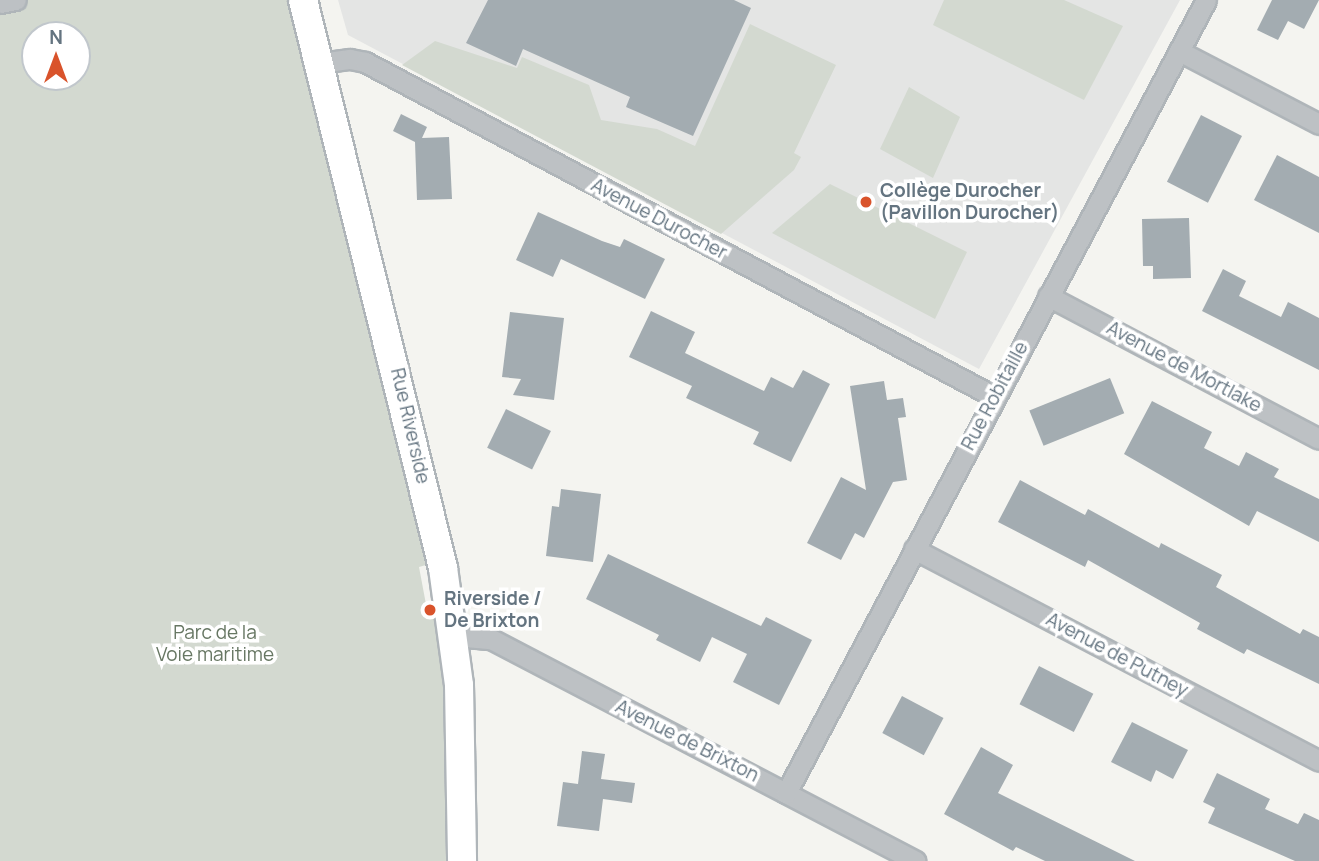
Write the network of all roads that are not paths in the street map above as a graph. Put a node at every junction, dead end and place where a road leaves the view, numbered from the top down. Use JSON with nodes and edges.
{"nodes":[{"id":1,"x":16,"y":0,"type":"edge"},
{"id":2,"x":303,"y":0,"type":"edge"},
{"id":3,"x":1206,"y":0,"type":"edge"},
{"id":4,"x":0,"y":3,"type":"edge"},
{"id":5,"x":1179,"y":51,"type":"junction"},
{"id":6,"x":320,"y":63,"type":"junction"},
{"id":7,"x":1319,"y":124,"type":"edge"},
{"id":8,"x":1048,"y":296,"type":"junction"},
{"id":9,"x":995,"y":397,"type":"junction"},
{"id":10,"x":1319,"y":439,"type":"edge"},
{"id":11,"x":914,"y":549,"type":"junction"},
{"id":12,"x":454,"y":636,"type":"junction"},
{"id":13,"x":1319,"y":761,"type":"edge"},
{"id":14,"x":786,"y":793,"type":"junction"},
{"id":15,"x":462,"y":861,"type":"edge"},
{"id":16,"x":915,"y":861,"type":"edge"}],
"edges":[{"from":1,"to":4,"type":"street"},
{"from":2,"to":6,"type":"street","name":"Rue Riverside"},
{"from":3,"to":5,"type":"street","name":"Rue Robitaille"},
{"from":5,"to":7,"type":"street"},
{"from":5,"to":8,"type":"street","name":"Rue Robitaille"},
{"from":6,"to":9,"type":"street","name":"Avenue Durocher"},
{"from":6,"to":12,"type":"street","name":"Rue Riverside"},
{"from":8,"to":9,"type":"street","name":"Rue Robitaille"},
{"from":8,"to":10,"type":"street","name":"Avenue de Mortlake"},
{"from":9,"to":11,"type":"street","name":"Rue Robitaille"},
{"from":11,"to":13,"type":"street","name":"Avenue de Putney"},
{"from":11,"to":14,"type":"street","name":"Rue Robitaille"},
{"from":12,"to":14,"type":"street","name":"Avenue de Brixton"},
{"from":12,"to":15,"type":"street","name":"Rue Riverside"},
{"from":14,"to":16,"type":"street","name":"Avenue de Brixton"}]}
